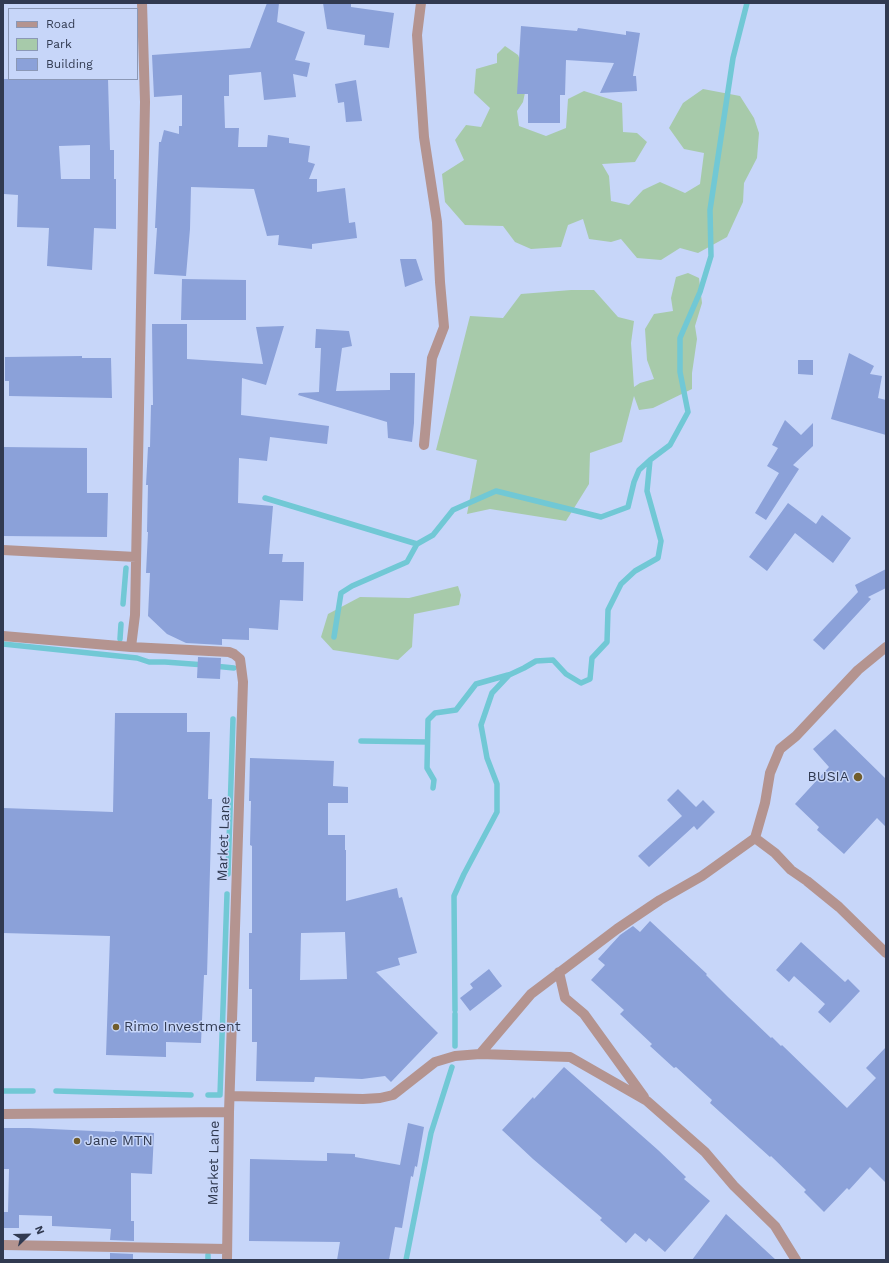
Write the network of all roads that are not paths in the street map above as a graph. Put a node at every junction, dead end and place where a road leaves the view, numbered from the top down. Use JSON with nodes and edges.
{"nodes":[{"id":1,"x":142,"y":3,"type":"edge"},
{"id":2,"x":421,"y":3,"type":"edge"},
{"id":3,"x":424,"y":445,"type":"dead end"},
{"id":4,"x":3,"y":550,"type":"edge"},
{"id":5,"x":136,"y":556,"type":"junction"},
{"id":6,"x":3,"y":636,"type":"edge"},
{"id":7,"x":131,"y":647,"type":"junction"},
{"id":8,"x":886,"y":647,"type":"edge"},
{"id":9,"x":755,"y":838,"type":"junction"},
{"id":10,"x":886,"y":953,"type":"edge"},
{"id":11,"x":559,"y":972,"type":"junction"},
{"id":12,"x":480,"y":1054,"type":"junction"},
{"id":13,"x":230,"y":1096,"type":"junction"},
{"id":14,"x":647,"y":1101,"type":"junction"},
{"id":15,"x":229,"y":1112,"type":"junction"},
{"id":16,"x":3,"y":1114,"type":"edge"},
{"id":17,"x":3,"y":1245,"type":"edge"},
{"id":18,"x":226,"y":1249,"type":"junction"},
{"id":19,"x":227,"y":1260,"type":"edge"},
{"id":20,"x":796,"y":1260,"type":"edge"}],
"edges":[{"from":1,"to":5,"type":"street"},
{"from":2,"to":3,"type":"street"},
{"from":4,"to":5,"type":"street"},
{"from":5,"to":7,"type":"street"},
{"from":6,"to":7,"type":"street","name":"Market Lane"},
{"from":7,"to":13,"type":"street","name":"Market Lane"},
{"from":8,"to":9,"type":"street"},
{"from":9,"to":10,"type":"street"},
{"from":9,"to":11,"type":"street"},
{"from":11,"to":12,"type":"street"},
{"from":11,"to":14,"type":"street"},
{"from":12,"to":13,"type":"street"},
{"from":12,"to":14,"type":"street"},
{"from":13,"to":15,"type":"street","name":"Market Lane"},
{"from":14,"to":20,"type":"street"},
{"from":15,"to":16,"type":"street"},
{"from":15,"to":18,"type":"street","name":"Market Lane"},
{"from":17,"to":18,"type":"street"},
{"from":18,"to":19,"type":"street","name":"Market Lane"}]}
